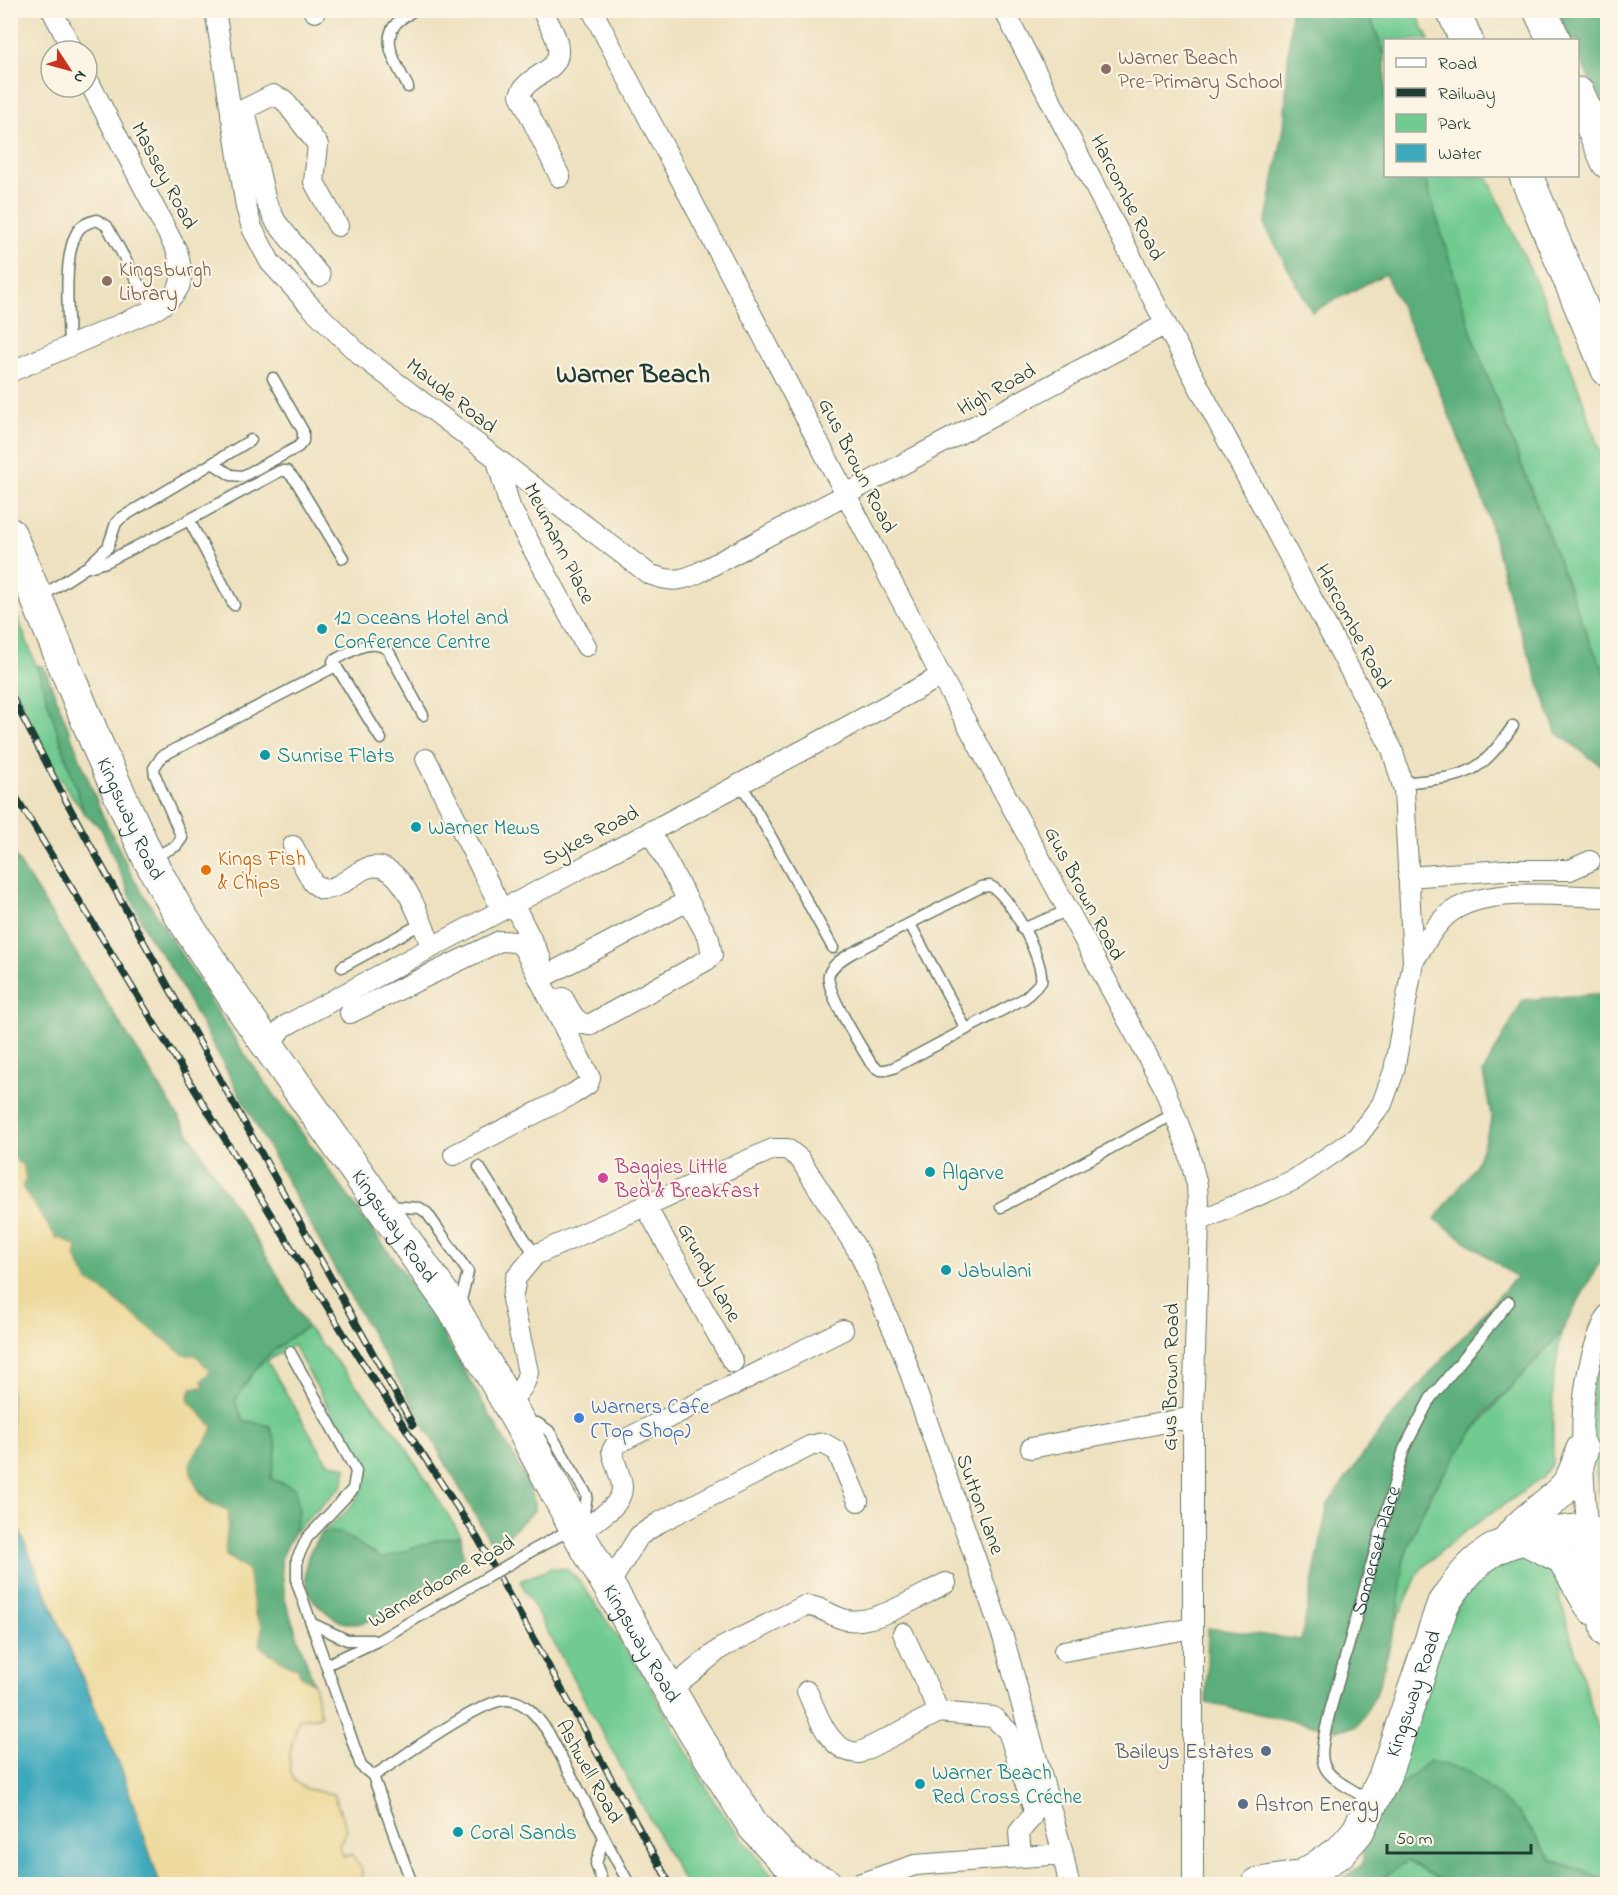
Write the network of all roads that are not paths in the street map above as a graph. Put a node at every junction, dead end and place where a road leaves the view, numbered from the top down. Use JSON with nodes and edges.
{"nodes":[{"id":1,"x":52,"y":10,"type":"edge"},
{"id":2,"x":215,"y":10,"type":"edge"},
{"id":3,"x":414,"y":10,"type":"edge"},
{"id":4,"x":542,"y":10,"type":"edge"},
{"id":5,"x":592,"y":10,"type":"edge"},
{"id":6,"x":1004,"y":10,"type":"edge"},
{"id":7,"x":1453,"y":10,"type":"edge"},
{"id":8,"x":1540,"y":10,"type":"edge"},
{"id":9,"x":67,"y":39,"type":"edge"},
{"id":10,"x":1466,"y":39,"type":"edge"},
{"id":11,"x":1554,"y":39,"type":"edge"},
{"id":12,"x":408,"y":87,"type":"dead end"},
{"id":13,"x":1579,"y":96,"type":"edge"},
{"id":14,"x":98,"y":99,"type":"edge"},
{"id":15,"x":238,"y":113,"type":"junction"},
{"id":16,"x":1608,"y":162,"type":"edge"},
{"id":17,"x":560,"y":177,"type":"dead end"},
{"id":18,"x":1526,"y":177,"type":"edge"},
{"id":19,"x":338,"y":226,"type":"dead end"},
{"id":20,"x":320,"y":276,"type":"dead end"},
{"id":21,"x":153,"y":310,"type":"junction"},
{"id":22,"x":1167,"y":324,"type":"junction"},
{"id":23,"x":69,"y":349,"type":"junction"},
{"id":24,"x":1608,"y":370,"type":"edge"},
{"id":25,"x":10,"y":372,"type":"edge"},
{"id":26,"x":273,"y":378,"type":"dead end"},
{"id":27,"x":250,"y":440,"type":"dead end"},
{"id":28,"x":497,"y":460,"type":"junction"},
{"id":29,"x":214,"y":464,"type":"junction"},
{"id":30,"x":847,"y":493,"type":"junction"},
{"id":31,"x":189,"y":520,"type":"junction"},
{"id":32,"x":10,"y":534,"type":"edge"},
{"id":33,"x":342,"y":558,"type":"dead end"},
{"id":34,"x":85,"y":568,"type":"junction"},
{"id":35,"x":36,"y":599,"type":"junction"},
{"id":36,"x":234,"y":605,"type":"dead end"},
{"id":37,"x":586,"y":646,"type":"dead end"},
{"id":38,"x":336,"y":666,"type":"junction"},
{"id":39,"x":940,"y":676,"type":"junction"},
{"id":40,"x":423,"y":715,"type":"dead end"},
{"id":41,"x":1513,"y":726,"type":"dead end"},
{"id":42,"x":381,"y":739,"type":"dead end"},
{"id":43,"x":426,"y":759,"type":"dead end"},
{"id":44,"x":1402,"y":783,"type":"junction"},
{"id":45,"x":742,"y":785,"type":"junction"},
{"id":46,"x":650,"y":831,"type":"junction"},
{"id":47,"x":293,"y":846,"type":"dead end"},
{"id":48,"x":149,"y":859,"type":"junction"},
{"id":49,"x":1590,"y":861,"type":"dead end"},
{"id":50,"x":1408,"y":877,"type":"junction"},
{"id":51,"x":1608,"y":897,"type":"edge"},
{"id":52,"x":688,"y":902,"type":"junction"},
{"id":53,"x":507,"y":906,"type":"junction"},
{"id":54,"x":1067,"y":911,"type":"junction"},
{"id":55,"x":421,"y":924,"type":"junction"},
{"id":56,"x":910,"y":924,"type":"junction"},
{"id":57,"x":1022,"y":929,"type":"junction"},
{"id":58,"x":450,"y":936,"type":"junction"},
{"id":59,"x":432,"y":947,"type":"junction"},
{"id":60,"x":833,"y":948,"type":"dead end"},
{"id":61,"x":464,"y":959,"type":"junction"},
{"id":62,"x":1413,"y":962,"type":"junction"},
{"id":63,"x":342,"y":967,"type":"dead end"},
{"id":64,"x":549,"y":974,"type":"junction"},
{"id":65,"x":350,"y":1013,"type":"dead end"},
{"id":66,"x":966,"y":1029,"type":"junction"},
{"id":67,"x":267,"y":1044,"type":"junction"},
{"id":68,"x":1174,"y":1114,"type":"junction"},
{"id":69,"x":454,"y":1155,"type":"dead end"},
{"id":70,"x":479,"y":1167,"type":"dead end"},
{"id":71,"x":645,"y":1206,"type":"junction"},
{"id":72,"x":1001,"y":1207,"type":"dead end"},
{"id":73,"x":1199,"y":1221,"type":"junction"},
{"id":74,"x":535,"y":1255,"type":"junction"},
{"id":75,"x":1509,"y":1302,"type":"dead end"},
{"id":76,"x":1608,"y":1314,"type":"edge"},
{"id":77,"x":843,"y":1329,"type":"dead end"},
{"id":78,"x":290,"y":1352,"type":"dead end"},
{"id":79,"x":733,"y":1362,"type":"dead end"},
{"id":80,"x":514,"y":1412,"type":"junction"},
{"id":81,"x":1193,"y":1417,"type":"junction"},
{"id":82,"x":1031,"y":1448,"type":"dead end"},
{"id":83,"x":1582,"y":1450,"type":"junction"},
{"id":84,"x":858,"y":1501,"type":"dead end"},
{"id":85,"x":1587,"y":1529,"type":"junction"},
{"id":86,"x":577,"y":1530,"type":"junction"},
{"id":87,"x":1515,"y":1539,"type":"junction"},
{"id":88,"x":946,"y":1582,"type":"dead end"},
{"id":89,"x":610,"y":1583,"type":"junction"},
{"id":90,"x":313,"y":1624,"type":"junction"},
{"id":91,"x":1606,"y":1625,"type":"edge"},
{"id":92,"x":1193,"y":1628,"type":"junction"},
{"id":93,"x":903,"y":1633,"type":"dead end"},
{"id":94,"x":379,"y":1640,"type":"junction"},
{"id":95,"x":1064,"y":1651,"type":"dead end"},
{"id":96,"x":326,"y":1665,"type":"junction"},
{"id":97,"x":670,"y":1690,"type":"junction"},
{"id":98,"x":807,"y":1691,"type":"dead end"},
{"id":99,"x":939,"y":1712,"type":"junction"},
{"id":100,"x":373,"y":1776,"type":"junction"},
{"id":101,"x":1374,"y":1802,"type":"junction"},
{"id":102,"x":604,"y":1837,"type":"junction"},
{"id":103,"x":1064,"y":1854,"type":"junction"},
{"id":104,"x":1021,"y":1857,"type":"junction"},
{"id":105,"x":412,"y":1884,"type":"edge"},
{"id":106,"x":602,"y":1884,"type":"edge"},
{"id":107,"x":629,"y":1884,"type":"edge"},
{"id":108,"x":826,"y":1884,"type":"edge"},
{"id":109,"x":859,"y":1884,"type":"edge"},
{"id":110,"x":1069,"y":1884,"type":"edge"},
{"id":111,"x":1193,"y":1884,"type":"edge"},
{"id":112,"x":1270,"y":1884,"type":"edge"}],
"edges":[{"from":1,"to":9,"type":"street"},
{"from":2,"to":15,"type":"street","name":"Maude Road"},
{"from":3,"to":12,"type":"lane"},
{"from":4,"to":17,"type":"street"},
{"from":5,"to":30,"type":"street","name":"Gus Brown Road"},
{"from":6,"to":22,"type":"street","name":"Harcombe Road"},
{"from":7,"to":10,"type":"highway"},
{"from":8,"to":11,"type":"highway"},
{"from":13,"to":16,"type":"highway"},
{"from":14,"to":21,"type":"street","name":"Massey Road"},
{"from":15,"to":19,"type":"street"},
{"from":15,"to":20,"type":"street"},
{"from":15,"to":28,"type":"street","name":"Maude Road"},
{"from":18,"to":24,"type":"highway"},
{"from":21,"to":23,"type":"street"},
{"from":21,"to":23,"type":"lane"},
{"from":22,"to":30,"type":"street","name":"High Road"},
{"from":22,"to":44,"type":"street","name":"Harcombe Road"},
{"from":23,"to":25,"type":"street"},
{"from":26,"to":29,"type":"lane"},
{"from":27,"to":29,"type":"lane"},
{"from":28,"to":30,"type":"street","name":"Maude Road"},
{"from":28,"to":37,"type":"street","name":"Meumann Place"},
{"from":29,"to":34,"type":"lane"},
{"from":30,"to":39,"type":"street","name":"Gus Brown Road"},
{"from":31,"to":33,"type":"lane"},
{"from":31,"to":34,"type":"lane"},
{"from":31,"to":36,"type":"lane"},
{"from":32,"to":35,"type":"main road","name":"Kingsway Road"},
{"from":34,"to":35,"type":"lane"},
{"from":35,"to":48,"type":"main road","name":"Kingsway Road"},
{"from":38,"to":40,"type":"lane"},
{"from":38,"to":42,"type":"lane"},
{"from":38,"to":48,"type":"lane"},
{"from":39,"to":45,"type":"street","name":"Sykes Road"},
{"from":39,"to":54,"type":"street","name":"Gus Brown Road"},
{"from":41,"to":44,"type":"lane"},
{"from":43,"to":53,"type":"street"},
{"from":44,"to":50,"type":"street","name":"Harcombe Road"},
{"from":45,"to":46,"type":"street","name":"Sykes Road"},
{"from":45,"to":60,"type":"lane"},
{"from":46,"to":52,"type":"street"},
{"from":46,"to":53,"type":"street","name":"Sykes Road"},
{"from":47,"to":55,"type":"street"},
{"from":48,"to":67,"type":"main road","name":"Kingsway Road"},
{"from":49,"to":50,"type":"street"},
{"from":50,"to":62,"type":"street","name":"Harcombe Road"},
{"from":51,"to":62,"type":"street"},
{"from":52,"to":64,"type":"street"},
{"from":52,"to":64,"type":"street"},
{"from":53,"to":58,"type":"street","name":"Sykes Road"},
{"from":53,"to":64,"type":"street"},
{"from":54,"to":57,"type":"lane"},
{"from":54,"to":68,"type":"street","name":"Gus Brown Road"},
{"from":55,"to":59,"type":"street"},
{"from":55,"to":63,"type":"lane"},
{"from":56,"to":57,"type":"lane"},
{"from":56,"to":66,"type":"lane"},
{"from":56,"to":66,"type":"lane"},
{"from":57,"to":66,"type":"lane"},
{"from":58,"to":59,"type":"street","name":"Sykes Road"},
{"from":58,"to":61,"type":"street"},
{"from":59,"to":67,"type":"street","name":"Sykes Road"},
{"from":61,"to":65,"type":"street"},
{"from":61,"to":69,"type":"street"},
{"from":62,"to":73,"type":"street","name":"Harcombe Road"},
{"from":67,"to":80,"type":"main road","name":"Kingsway Road"},
{"from":68,"to":72,"type":"lane"},
{"from":68,"to":73,"type":"street","name":"Gus Brown Road"},
{"from":70,"to":74,"type":"lane"},
{"from":71,"to":74,"type":"street"},
{"from":71,"to":79,"type":"street","name":"Grundy Lane"},
{"from":71,"to":103,"type":"street","name":"Sutton Lane"},
{"from":73,"to":81,"type":"street","name":"Gus Brown Road"},
{"from":74,"to":80,"type":"street"},
{"from":75,"to":101,"type":"lane","name":"Somerset Place"},
{"from":76,"to":83,"type":"street"},
{"from":77,"to":86,"type":"street"},
{"from":78,"to":90,"type":"lane"},
{"from":80,"to":86,"type":"main road","name":"Kingsway Road"},
{"from":81,"to":82,"type":"street"},
{"from":81,"to":92,"type":"street","name":"Gus Brown Road"},
{"from":83,"to":85,"type":"street"},
{"from":83,"to":87,"type":"main road"},
{"from":84,"to":89,"type":"street"},
{"from":85,"to":87,"type":"main road","name":"Kingsway Road"},
{"from":85,"to":91,"type":"main road"},
{"from":86,"to":89,"type":"main road","name":"Kingsway Road"},
{"from":86,"to":94,"type":"lane","name":"Warnerdoone Road","bridge":true},
{"from":87,"to":91,"type":"main road"},
{"from":87,"to":101,"type":"main road","name":"Kingsway Road"},
{"from":88,"to":97,"type":"street"},
{"from":89,"to":97,"type":"main road","name":"Kingsway Road"},
{"from":90,"to":94,"type":"lane"},
{"from":90,"to":96,"type":"lane"},
{"from":92,"to":95,"type":"street"},
{"from":92,"to":111,"type":"street","name":"Gus Brown Road"},
{"from":93,"to":99,"type":"street"},
{"from":94,"to":96,"type":"lane","name":"Warnerdoone Road"},
{"from":96,"to":100,"type":"lane"},
{"from":97,"to":108,"type":"main road","name":"Kingsway Road"},
{"from":98,"to":99,"type":"street"},
{"from":99,"to":104,"type":"street"},
{"from":100,"to":102,"type":"lane","name":"Ashwell Road"},
{"from":100,"to":105,"type":"lane"},
{"from":101,"to":112,"type":"main road","name":"Kingsway Road"},
{"from":102,"to":106,"type":"lane"},
{"from":102,"to":107,"type":"lane","name":"Ashwell Road"},
{"from":103,"to":104,"type":"street"},
{"from":103,"to":110,"type":"street","name":"Sutton Lane"},
{"from":104,"to":109,"type":"street"}]}
